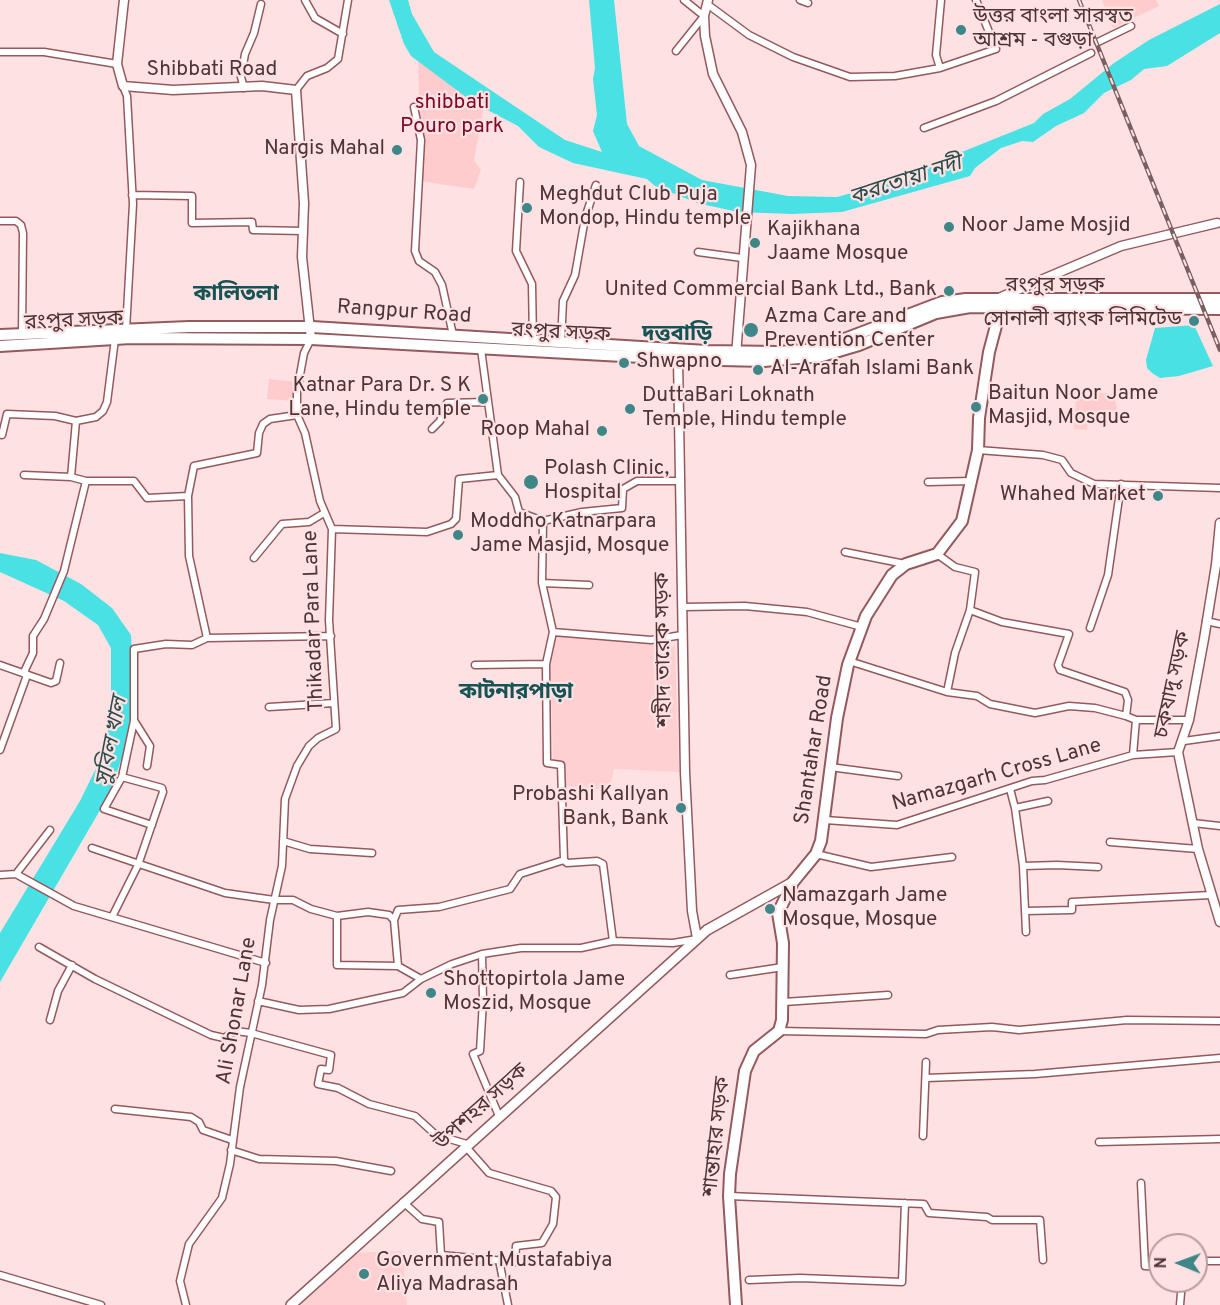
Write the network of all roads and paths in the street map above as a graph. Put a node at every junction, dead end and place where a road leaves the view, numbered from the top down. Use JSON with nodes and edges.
{"nodes":[{"id":1,"x":124,"y":0,"type":"edge"},
{"id":2,"x":305,"y":0,"type":"edge"},
{"id":3,"x":348,"y":0,"type":"edge"},
{"id":4,"x":684,"y":0,"type":"edge"},
{"id":5,"x":800,"y":0,"type":"edge"},
{"id":6,"x":941,"y":0,"type":"edge"},
{"id":7,"x":976,"y":0,"type":"edge"},
{"id":8,"x":707,"y":2,"type":"edge"},
{"id":9,"x":808,"y":3,"type":"dead end"},
{"id":10,"x":261,"y":4,"type":"dead end"},
{"id":11,"x":704,"y":16,"type":"junction"},
{"id":12,"x":1131,"y":26,"type":"dead end"},
{"id":13,"x":343,"y":34,"type":"junction"},
{"id":14,"x":1098,"y":42,"type":"dead end"},
{"id":15,"x":676,"y":51,"type":"dead end"},
{"id":16,"x":0,"y":52,"type":"edge"},
{"id":17,"x":1091,"y":53,"type":"dead end"},
{"id":18,"x":117,"y":64,"type":"junction"},
{"id":19,"x":940,"y":68,"type":"junction"},
{"id":20,"x":123,"y":86,"type":"junction"},
{"id":21,"x":244,"y":88,"type":"junction"},
{"id":22,"x":296,"y":90,"type":"junction"},
{"id":23,"x":414,"y":107,"type":"dead end"},
{"id":24,"x":924,"y":128,"type":"dead end"},
{"id":25,"x":520,"y":182,"type":"dead end"},
{"id":26,"x":596,"y":185,"type":"dead end"},
{"id":27,"x":132,"y":195,"type":"junction"},
{"id":28,"x":0,"y":221,"type":"edge"},
{"id":29,"x":1219,"y":223,"type":"edge"},
{"id":30,"x":303,"y":231,"type":"junction"},
{"id":31,"x":698,"y":252,"type":"dead end"},
{"id":32,"x":742,"y":258,"type":"junction"},
{"id":33,"x":1220,"y":299,"type":"edge"},
{"id":34,"x":1001,"y":302,"type":"junction"},
{"id":35,"x":1220,"y":309,"type":"edge"},
{"id":36,"x":312,"y":327,"type":"junction"},
{"id":37,"x":22,"y":334,"type":"junction"},
{"id":38,"x":0,"y":335,"type":"edge"},
{"id":39,"x":453,"y":335,"type":"junction"},
{"id":40,"x":122,"y":336,"type":"junction"},
{"id":41,"x":311,"y":339,"type":"junction"},
{"id":42,"x":533,"y":341,"type":"junction"},
{"id":43,"x":561,"y":342,"type":"junction"},
{"id":44,"x":0,"y":346,"type":"edge"},
{"id":45,"x":480,"y":349,"type":"junction"},
{"id":46,"x":679,"y":354,"type":"junction"},
{"id":47,"x":736,"y":357,"type":"junction"},
{"id":48,"x":487,"y":402,"type":"junction"},
{"id":49,"x":297,"y":415,"type":"junction"},
{"id":50,"x":76,"y":422,"type":"junction"},
{"id":51,"x":432,"y":429,"type":"dead end"},
{"id":52,"x":2,"y":435,"type":"dead end"},
{"id":53,"x":978,"y":450,"type":"junction"},
{"id":54,"x":24,"y":475,"type":"dead end"},
{"id":55,"x":498,"y":475,"type":"junction"},
{"id":56,"x":71,"y":477,"type":"junction"},
{"id":57,"x":679,"y":481,"type":"junction"},
{"id":58,"x":972,"y":481,"type":"junction"},
{"id":59,"x":86,"y":482,"type":"junction"},
{"id":60,"x":928,"y":482,"type":"dead end"},
{"id":61,"x":1121,"y":484,"type":"junction"},
{"id":62,"x":1220,"y":488,"type":"edge"},
{"id":63,"x":188,"y":496,"type":"junction"},
{"id":64,"x":324,"y":513,"type":"junction"},
{"id":65,"x":543,"y":521,"type":"junction"},
{"id":66,"x":1220,"y":523,"type":"edge"},
{"id":67,"x":332,"y":529,"type":"junction"},
{"id":68,"x":845,"y":552,"type":"dead end"},
{"id":69,"x":937,"y":554,"type":"junction"},
{"id":70,"x":254,"y":558,"type":"dead end"},
{"id":71,"x":906,"y":564,"type":"junction"},
{"id":72,"x":542,"y":583,"type":"junction"},
{"id":73,"x":589,"y":585,"type":"dead end"},
{"id":74,"x":682,"y":607,"type":"junction"},
{"id":75,"x":970,"y":610,"type":"junction"},
{"id":76,"x":1206,"y":621,"type":"junction"},
{"id":77,"x":1220,"y":624,"type":"edge"},
{"id":78,"x":862,"y":627,"type":"junction"},
{"id":79,"x":1090,"y":628,"type":"dead end"},
{"id":80,"x":553,"y":632,"type":"junction"},
{"id":81,"x":682,"y":635,"type":"junction"},
{"id":82,"x":331,"y":636,"type":"junction"},
{"id":83,"x":207,"y":638,"type":"junction"},
{"id":84,"x":849,"y":661,"type":"junction"},
{"id":85,"x":60,"y":663,"type":"dead end"},
{"id":86,"x":546,"y":664,"type":"junction"},
{"id":87,"x":0,"y":665,"type":"edge"},
{"id":88,"x":475,"y":665,"type":"dead end"},
{"id":89,"x":25,"y":674,"type":"junction"},
{"id":90,"x":947,"y":692,"type":"junction"},
{"id":91,"x":334,"y":703,"type":"junction"},
{"id":92,"x":270,"y":707,"type":"dead end"},
{"id":93,"x":1126,"y":716,"type":"junction"},
{"id":94,"x":1136,"y":720,"type":"junction"},
{"id":95,"x":1189,"y":720,"type":"junction"},
{"id":96,"x":134,"y":721,"type":"junction"},
{"id":97,"x":336,"y":729,"type":"joint"},
{"id":98,"x":1220,"y":736,"type":"edge"},
{"id":99,"x":1184,"y":741,"type":"junction"},
{"id":100,"x":0,"y":750,"type":"edge"},
{"id":101,"x":1178,"y":752,"type":"junction"},
{"id":102,"x":1133,"y":755,"type":"junction"},
{"id":103,"x":147,"y":766,"type":"dead end"},
{"id":104,"x":830,"y":767,"type":"junction"},
{"id":105,"x":898,"y":776,"type":"dead end"},
{"id":106,"x":122,"y":777,"type":"junction"},
{"id":107,"x":1010,"y":789,"type":"junction"},
{"id":108,"x":1048,"y":801,"type":"dead end"},
{"id":109,"x":1015,"y":808,"type":"junction"},
{"id":110,"x":825,"y":820,"type":"junction"},
{"id":111,"x":1192,"y":823,"type":"junction"},
{"id":112,"x":152,"y":825,"type":"junction"},
{"id":113,"x":1220,"y":826,"type":"edge"},
{"id":114,"x":51,"y":830,"type":"dead end"},
{"id":115,"x":283,"y":841,"type":"junction"},
{"id":116,"x":1110,"y":842,"type":"dead end"},
{"id":117,"x":92,"y":848,"type":"dead end"},
{"id":118,"x":1197,"y":849,"type":"junction"},
{"id":119,"x":372,"y":853,"type":"dead end"},
{"id":120,"x":816,"y":854,"type":"junction"},
{"id":121,"x":952,"y":857,"type":"dead end"},
{"id":122,"x":564,"y":860,"type":"junction"},
{"id":123,"x":138,"y":866,"type":"junction"},
{"id":124,"x":1023,"y":866,"type":"junction"},
{"id":125,"x":1098,"y":867,"type":"dead end"},
{"id":126,"x":16,"y":874,"type":"junction"},
{"id":127,"x":0,"y":875,"type":"edge"},
{"id":128,"x":793,"y":882,"type":"junction"},
{"id":129,"x":1211,"y":895,"type":"junction"},
{"id":130,"x":764,"y":897,"type":"junction"},
{"id":131,"x":274,"y":900,"type":"junction"},
{"id":132,"x":1024,"y":911,"type":"junction"},
{"id":133,"x":778,"y":913,"type":"junction"},
{"id":134,"x":337,"y":916,"type":"junction"},
{"id":135,"x":112,"y":917,"type":"junction"},
{"id":136,"x":394,"y":920,"type":"junction"},
{"id":137,"x":1220,"y":922,"type":"edge"},
{"id":138,"x":1026,"y":932,"type":"dead end"},
{"id":139,"x":697,"y":939,"type":"junction"},
{"id":140,"x":613,"y":941,"type":"junction"},
{"id":141,"x":39,"y":947,"type":"dead end"},
{"id":142,"x":482,"y":954,"type":"junction"},
{"id":143,"x":266,"y":963,"type":"junction"},
{"id":144,"x":72,"y":965,"type":"junction"},
{"id":145,"x":398,"y":966,"type":"junction"},
{"id":146,"x":783,"y":967,"type":"junction"},
{"id":147,"x":730,"y":975,"type":"dead end"},
{"id":148,"x":421,"y":979,"type":"junction"},
{"id":149,"x":888,"y":995,"type":"dead end"},
{"id":150,"x":258,"y":1001,"type":"junction"},
{"id":151,"x":783,"y":1002,"type":"junction"},
{"id":152,"x":50,"y":1020,"type":"dead end"},
{"id":153,"x":1220,"y":1021,"type":"edge"},
{"id":154,"x":779,"y":1031,"type":"junction"},
{"id":155,"x":251,"y":1033,"type":"junction"},
{"id":156,"x":1220,"y":1058,"type":"edge"},
{"id":157,"x":926,"y":1062,"type":"dead end"},
{"id":158,"x":926,"y":1078,"type":"junction"},
{"id":159,"x":115,"y":1109,"type":"dead end"},
{"id":160,"x":499,"y":1116,"type":"junction"},
{"id":161,"x":923,"y":1136,"type":"dead end"},
{"id":162,"x":1220,"y":1138,"type":"edge"},
{"id":163,"x":232,"y":1140,"type":"junction"},
{"id":164,"x":1099,"y":1142,"type":"dead end"},
{"id":165,"x":469,"y":1146,"type":"junction"},
{"id":166,"x":231,"y":1150,"type":"junction"},
{"id":167,"x":391,"y":1171,"type":"dead end"},
{"id":168,"x":1141,"y":1183,"type":"dead end"},
{"id":169,"x":729,"y":1196,"type":"junction"},
{"id":170,"x":403,"y":1202,"type":"junction"},
{"id":171,"x":905,"y":1203,"type":"junction"},
{"id":172,"x":499,"y":1260,"type":"junction"},
{"id":173,"x":1043,"y":1260,"type":"dead end"},
{"id":174,"x":1148,"y":1266,"type":"edge"},
{"id":175,"x":0,"y":1275,"type":"edge"},
{"id":176,"x":749,"y":1280,"type":"dead end"},
{"id":177,"x":101,"y":1305,"type":"edge"},
{"id":178,"x":186,"y":1305,"type":"edge"},
{"id":179,"x":291,"y":1305,"type":"edge"},
{"id":180,"x":508,"y":1305,"type":"edge"},
{"id":181,"x":736,"y":1305,"type":"edge"}],
"edges":[{"from":1,"to":18,"type":"street","name":"Shibbati Road"},
{"from":2,"to":13,"type":"street"},
{"from":3,"to":13,"type":"street"},
{"from":4,"to":11,"type":"street"},
{"from":5,"to":9,"type":"street"},
{"from":6,"to":19,"type":"street"},
{"from":7,"to":19,"type":"street"},
{"from":8,"to":11,"type":"street"},
{"from":8,"to":19,"type":"street"},
{"from":10,"to":21,"type":"street"},
{"from":11,"to":15,"type":"street"},
{"from":11,"to":32,"type":"street"},
{"from":12,"to":14,"type":"street"},
{"from":13,"to":22,"type":"street"},
{"from":16,"to":18,"type":"street"},
{"from":17,"to":24,"type":"street"},
{"from":18,"to":20,"type":"street","name":"Shibbati Road"},
{"from":20,"to":21,"type":"street","name":"Shibbati Road"},
{"from":20,"to":27,"type":"street"},
{"from":21,"to":22,"type":"street","name":"Shibbati Road"},
{"from":22,"to":30,"type":"street","name":"Shibbati Road"},
{"from":23,"to":39,"type":"street"},
{"from":25,"to":42,"type":"street"},
{"from":26,"to":43,"type":"street"},
{"from":27,"to":30,"type":"street"},
{"from":27,"to":40,"type":"street"},
{"from":28,"to":37,"type":"street"},
{"from":29,"to":34,"type":"street"},
{"from":30,"to":36,"type":"street","name":"Shibbati Road"},
{"from":31,"to":32,"type":"street"},
{"from":32,"to":47,"type":"street"},
{"from":33,"to":34,"type":"main road","name":"রংপুর সড়ক"},
{"from":34,"to":35,"type":"main road","name":"রংপুর সড়ক"},
{"from":34,"to":47,"type":"main road","name":"রংপুর সড়ক"},
{"from":34,"to":53,"type":"main road"},
{"from":36,"to":39,"type":"main road","name":"Rangpur Road"},
{"from":36,"to":40,"type":"main road","name":"Rangpur Road"},
{"from":36,"to":41,"type":"street","name":"Shibbati Road"},
{"from":37,"to":38,"type":"main road","name":"রংপুর সড়ক"},
{"from":37,"to":40,"type":"main road","name":"রংপুর সড়ক"},
{"from":39,"to":42,"type":"main road","name":"Rangpur Road"},
{"from":40,"to":41,"type":"main road","name":"রংপুর সড়ক"},
{"from":40,"to":44,"type":"main road","name":"রংপুর সড়ক"},
{"from":40,"to":50,"type":"street"},
{"from":41,"to":45,"type":"main road","name":"রংপুর সড়ক"},
{"from":41,"to":49,"type":"street","name":"Thikadar Para Lane"},
{"from":42,"to":43,"type":"main road","name":"Rangpur Road"},
{"from":43,"to":46,"type":"main road","name":"Rangpur Road"},
{"from":45,"to":46,"type":"main road","name":"রংপুর সড়ক"},
{"from":45,"to":48,"type":"street"},
{"from":46,"to":47,"type":"main road","name":"রংপুর সড়ক"},
{"from":46,"to":57,"type":"street","name":"শহীদ তারেক সড়ক"},
{"from":48,"to":51,"type":"street"},
{"from":48,"to":55,"type":"street"},
{"from":49,"to":63,"type":"street"},
{"from":49,"to":64,"type":"street","name":"Thikadar Para Lane"},
{"from":50,"to":52,"type":"street"},
{"from":50,"to":56,"type":"street"},
{"from":53,"to":58,"type":"main road"},
{"from":53,"to":61,"type":"street"},
{"from":54,"to":56,"type":"street"},
{"from":55,"to":65,"type":"street"},
{"from":55,"to":67,"type":"street"},
{"from":56,"to":59,"type":"street"},
{"from":57,"to":65,"type":"street"},
{"from":57,"to":74,"type":"street","name":"শহীদ তারেক সড়ক"},
{"from":58,"to":60,"type":"street"},
{"from":58,"to":69,"type":"main road"},
{"from":59,"to":63,"type":"street"},
{"from":59,"to":89,"type":"street"},
{"from":61,"to":62,"type":"street"},
{"from":61,"to":79,"type":"street"},
{"from":63,"to":83,"type":"street"},
{"from":64,"to":67,"type":"street","name":"Thikadar Para Lane"},
{"from":64,"to":70,"type":"street"},
{"from":65,"to":72,"type":"street"},
{"from":66,"to":76,"type":"street","name":"চকযাদু সড়ক"},
{"from":67,"to":82,"type":"street","name":"Thikadar Para Lane"},
{"from":68,"to":71,"type":"street"},
{"from":69,"to":71,"type":"main road","name":"Shantahar Road"},
{"from":69,"to":75,"type":"street"},
{"from":71,"to":78,"type":"main road","name":"Shantahar Road"},
{"from":72,"to":73,"type":"street"},
{"from":72,"to":80,"type":"street"},
{"from":74,"to":78,"type":"street"},
{"from":74,"to":81,"type":"street","name":"শহীদ তারেক সড়ক"},
{"from":75,"to":90,"type":"street"},
{"from":75,"to":93,"type":"street"},
{"from":76,"to":77,"type":"street"},
{"from":76,"to":95,"type":"street","name":"চকযাদু সড়ক"},
{"from":78,"to":84,"type":"main road","name":"Shantahar Road"},
{"from":80,"to":81,"type":"street"},
{"from":80,"to":86,"type":"street"},
{"from":81,"to":139,"type":"street","name":"শহীদ তারেক সড়ক"},
{"from":82,"to":83,"type":"street"},
{"from":82,"to":91,"type":"street","name":"Thikadar Para Lane"},
{"from":83,"to":96,"type":"street"},
{"from":84,"to":90,"type":"street"},
{"from":84,"to":104,"type":"main road","name":"Shantahar Road"},
{"from":85,"to":89,"type":"street"},
{"from":86,"to":88,"type":"street"},
{"from":86,"to":122,"type":"street"},
{"from":87,"to":89,"type":"street"},
{"from":89,"to":100,"type":"street"},
{"from":90,"to":93,"type":"street"},
{"from":91,"to":92,"type":"street"},
{"from":91,"to":97,"type":"street","name":"Thikadar Para Lane"},
{"from":93,"to":94,"type":"street"},
{"from":94,"to":95,"type":"street"},
{"from":94,"to":102,"type":"street"},
{"from":95,"to":99,"type":"street","name":"চকযাদু সড়ক"},
{"from":96,"to":103,"type":"street"},
{"from":96,"to":106,"type":"street"},
{"from":97,"to":115,"type":"street","name":"Ali Shonar Lane"},
{"from":98,"to":99,"type":"street"},
{"from":99,"to":101,"type":"street","name":"চকযাদু সড়ক"},
{"from":101,"to":102,"type":"street","name":"Namazgarh Cross Lane"},
{"from":101,"to":111,"type":"street","name":"চকযাদু সড়ক"},
{"from":102,"to":107,"type":"street","name":"Namazgarh Cross Lane"},
{"from":104,"to":105,"type":"street"},
{"from":104,"to":110,"type":"main road","name":"Shantahar Road"},
{"from":106,"to":112,"type":"street"},
{"from":106,"to":112,"type":"street"},
{"from":107,"to":109,"type":"street"},
{"from":107,"to":110,"type":"street","name":"Namazgarh Cross Lane"},
{"from":108,"to":109,"type":"street"},
{"from":109,"to":124,"type":"street"},
{"from":110,"to":120,"type":"main road","name":"Shantahar Road"},
{"from":111,"to":113,"type":"street"},
{"from":111,"to":118,"type":"street","name":"চকযাদু সড়ক"},
{"from":112,"to":123,"type":"street"},
{"from":114,"to":126,"type":"street"},
{"from":115,"to":119,"type":"street"},
{"from":115,"to":131,"type":"street","name":"Ali Shonar Lane"},
{"from":116,"to":118,"type":"street"},
{"from":117,"to":123,"type":"street"},
{"from":118,"to":129,"type":"street","name":"চকযাদু সড়ক"},
{"from":120,"to":121,"type":"street"},
{"from":120,"to":128,"type":"main road","name":"Shantahar Road"},
{"from":122,"to":136,"type":"street"},
{"from":122,"to":140,"type":"street"},
{"from":123,"to":131,"type":"street"},
{"from":123,"to":135,"type":"street"},
{"from":124,"to":125,"type":"street"},
{"from":124,"to":132,"type":"street"},
{"from":126,"to":127,"type":"street"},
{"from":126,"to":135,"type":"street"},
{"from":128,"to":130,"type":"main road","name":"উপশহর সড়ক"},
{"from":128,"to":133,"type":"main road"},
{"from":129,"to":132,"type":"street"},
{"from":129,"to":137,"type":"street","name":"চকযাদু সড়ক"},
{"from":130,"to":133,"type":"main road"},
{"from":130,"to":139,"type":"main road","name":"উপশহর সড়ক"},
{"from":131,"to":134,"type":"street"},
{"from":131,"to":143,"type":"street","name":"Ali Shonar Lane"},
{"from":132,"to":138,"type":"street"},
{"from":133,"to":146,"type":"main road"},
{"from":134,"to":136,"type":"street"},
{"from":134,"to":145,"type":"street"},
{"from":135,"to":143,"type":"street"},
{"from":136,"to":145,"type":"street"},
{"from":139,"to":140,"type":"street"},
{"from":139,"to":160,"type":"main road","name":"উপশহর সড়ক"},
{"from":140,"to":142,"type":"street"},
{"from":141,"to":144,"type":"street"},
{"from":142,"to":148,"type":"street"},
{"from":142,"to":160,"type":"street"},
{"from":143,"to":150,"type":"street","name":"Ali Shonar Lane"},
{"from":144,"to":152,"type":"street"},
{"from":144,"to":155,"type":"street"},
{"from":145,"to":148,"type":"street"},
{"from":146,"to":147,"type":"street"},
{"from":146,"to":151,"type":"main road"},
{"from":148,"to":150,"type":"street"},
{"from":149,"to":151,"type":"street"},
{"from":150,"to":155,"type":"street","name":"Ali Shonar Lane"},
{"from":151,"to":154,"type":"main road"},
{"from":153,"to":154,"type":"street"},
{"from":154,"to":169,"type":"main road","name":"শান্তাহার সড়ক"},
{"from":155,"to":163,"type":"street","name":"Ali Shonar Lane"},
{"from":155,"to":165,"type":"street"},
{"from":156,"to":158,"type":"street"},
{"from":157,"to":158,"type":"street"},
{"from":158,"to":161,"type":"street"},
{"from":159,"to":163,"type":"street"},
{"from":160,"to":165,"type":"main road","name":"উপশহর সড়ক"},
{"from":162,"to":164,"type":"street"},
{"from":163,"to":166,"type":"street","name":"Ali Shonar Lane"},
{"from":165,"to":170,"type":"main road","name":"উপশহর সড়ক"},
{"from":165,"to":172,"type":"street"},
{"from":166,"to":167,"type":"street"},
{"from":166,"to":178,"type":"street","name":"Ali Shonar Lane"},
{"from":168,"to":174,"type":"street"},
{"from":169,"to":171,"type":"street"},
{"from":169,"to":181,"type":"main road","name":"শান্তাহার সড়ক"},
{"from":170,"to":172,"type":"street"},
{"from":170,"to":179,"type":"main road","name":"উপশহর সড়ক"},
{"from":171,"to":173,"type":"street"},
{"from":171,"to":176,"type":"street"},
{"from":172,"to":180,"type":"street"},
{"from":175,"to":177,"type":"street"}]}
